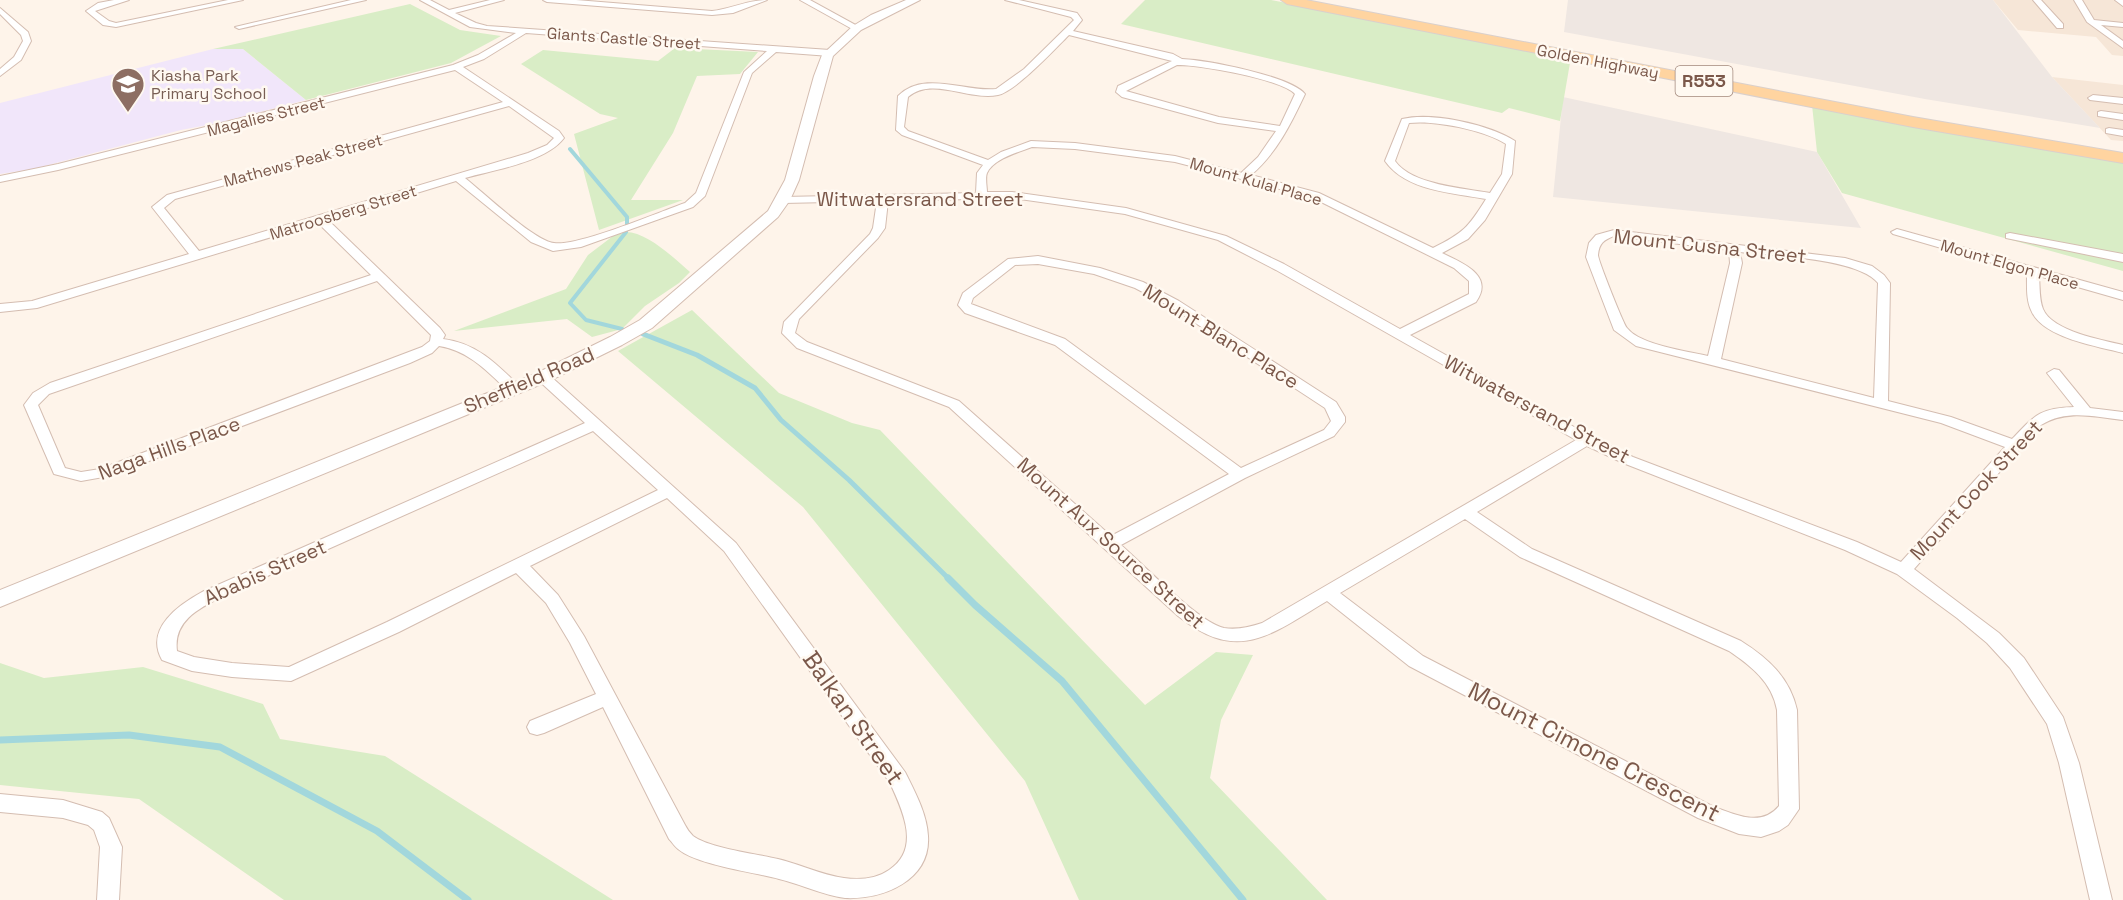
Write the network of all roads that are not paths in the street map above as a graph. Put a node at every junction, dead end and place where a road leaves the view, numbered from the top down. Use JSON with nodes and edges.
{"nodes":[{"id":1,"x":125,"y":0,"type":"edge"},
{"id":2,"x":239,"y":0,"type":"edge"},
{"id":3,"x":362,"y":0,"type":"edge"},
{"id":4,"x":424,"y":0,"type":"edge"},
{"id":5,"x":500,"y":0,"type":"edge"},
{"id":6,"x":547,"y":0,"type":"edge"},
{"id":7,"x":616,"y":0,"type":"edge"},
{"id":8,"x":763,"y":0,"type":"edge"},
{"id":9,"x":804,"y":0,"type":"edge"},
{"id":10,"x":915,"y":0,"type":"edge"},
{"id":11,"x":1009,"y":0,"type":"edge"},
{"id":12,"x":1287,"y":0,"type":"edge"},
{"id":13,"x":1303,"y":0,"type":"edge"},
{"id":14,"x":2037,"y":0,"type":"edge"},
{"id":15,"x":2078,"y":0,"type":"edge"},
{"id":16,"x":2119,"y":0,"type":"edge"},
{"id":17,"x":2123,"y":4,"type":"edge"},
{"id":18,"x":606,"y":5,"type":"junction"},
{"id":19,"x":0,"y":10,"type":"edge"},
{"id":20,"x":448,"y":12,"type":"junction"},
{"id":21,"x":2093,"y":22,"type":"junction"},
{"id":22,"x":2123,"y":25,"type":"edge"},
{"id":23,"x":2060,"y":26,"type":"dead end"},
{"id":24,"x":239,"y":27,"type":"dead end"},
{"id":25,"x":857,"y":28,"type":"junction"},
{"id":26,"x":524,"y":31,"type":"junction"},
{"id":27,"x":1067,"y":32,"type":"junction"},
{"id":28,"x":2123,"y":45,"type":"edge"},
{"id":29,"x":774,"y":50,"type":"junction"},
{"id":30,"x":830,"y":53,"type":"junction"},
{"id":31,"x":1180,"y":62,"type":"junction"},
{"id":32,"x":456,"y":67,"type":"junction"},
{"id":33,"x":0,"y":73,"type":"edge"},
{"id":34,"x":2093,"y":98,"type":"dead end"},
{"id":35,"x":2123,"y":101,"type":"edge"},
{"id":36,"x":510,"y":103,"type":"junction"},
{"id":37,"x":2101,"y":114,"type":"dead end"},
{"id":38,"x":2123,"y":117,"type":"edge"},
{"id":39,"x":1281,"y":129,"type":"junction"},
{"id":40,"x":2109,"y":131,"type":"dead end"},
{"id":41,"x":2123,"y":133,"type":"edge"},
{"id":42,"x":2123,"y":153,"type":"edge"},
{"id":43,"x":2123,"y":158,"type":"edge"},
{"id":44,"x":989,"y":164,"type":"junction"},
{"id":45,"x":1244,"y":176,"type":"junction"},
{"id":46,"x":458,"y":178,"type":"junction"},
{"id":47,"x":0,"y":179,"type":"edge"},
{"id":48,"x":981,"y":195,"type":"junction"},
{"id":49,"x":1492,"y":197,"type":"junction"},
{"id":50,"x":883,"y":198,"type":"junction"},
{"id":51,"x":783,"y":200,"type":"junction"},
{"id":52,"x":321,"y":219,"type":"junction"},
{"id":53,"x":1897,"y":232,"type":"dead end"},
{"id":54,"x":2010,"y":236,"type":"dead end"},
{"id":55,"x":1734,"y":247,"type":"junction"},
{"id":56,"x":1432,"y":253,"type":"junction"},
{"id":57,"x":196,"y":256,"type":"junction"},
{"id":58,"x":2123,"y":258,"type":"edge"},
{"id":59,"x":2034,"y":271,"type":"junction"},
{"id":60,"x":378,"y":277,"type":"junction"},
{"id":61,"x":2123,"y":296,"type":"edge"},
{"id":62,"x":0,"y":308,"type":"edge"},
{"id":63,"x":1399,"y":334,"type":"junction"},
{"id":64,"x":436,"y":342,"type":"junction"},
{"id":65,"x":2123,"y":349,"type":"edge"},
{"id":66,"x":1714,"y":361,"type":"junction"},
{"id":67,"x":2054,"y":373,"type":"dead end"},
{"id":68,"x":543,"y":377,"type":"junction"},
{"id":69,"x":513,"y":388,"type":"junction"},
{"id":70,"x":1881,"y":403,"type":"junction"},
{"id":71,"x":2085,"y":411,"type":"junction"},
{"id":72,"x":2123,"y":416,"type":"edge"},
{"id":73,"x":596,"y":424,"type":"junction"},
{"id":74,"x":1587,"y":440,"type":"junction"},
{"id":75,"x":2013,"y":445,"type":"junction"},
{"id":76,"x":1240,"y":475,"type":"junction"},
{"id":77,"x":670,"y":490,"type":"junction"},
{"id":78,"x":1466,"y":512,"type":"junction"},
{"id":79,"x":1110,"y":544,"type":"junction"},
{"id":80,"x":519,"y":566,"type":"junction"},
{"id":81,"x":1903,"y":570,"type":"junction"},
{"id":82,"x":1328,"y":593,"type":"junction"},
{"id":83,"x":0,"y":599,"type":"edge"},
{"id":84,"x":606,"y":698,"type":"junction"},
{"id":85,"x":537,"y":727,"type":"dead end"},
{"id":86,"x":0,"y":803,"type":"edge"},
{"id":87,"x":108,"y":900,"type":"edge"},
{"id":88,"x":2101,"y":900,"type":"edge"}],
"edges":[{"from":1,"to":2,"type":"street"},
{"from":3,"to":24,"type":"street"},
{"from":4,"to":20,"type":"street","name":"Giants Castle Street"},
{"from":5,"to":20,"type":"street"},
{"from":6,"to":18,"type":"street"},
{"from":7,"to":18,"type":"street"},
{"from":8,"to":18,"type":"street"},
{"from":9,"to":25,"type":"street"},
{"from":10,"to":25,"type":"street","name":"Sheffield Road"},
{"from":11,"to":27,"type":"street"},
{"from":12,"to":43,"type":"main road","name":"Golden Highway","number":"R553"},
{"from":13,"to":42,"type":"main road","name":"Golden Highway","number":"R553"},
{"from":14,"to":23,"type":"street"},
{"from":15,"to":21,"type":"street"},
{"from":16,"to":17,"type":"street"},
{"from":19,"to":33,"type":"street"},
{"from":20,"to":26,"type":"street","name":"Giants Castle Street"},
{"from":21,"to":22,"type":"street"},
{"from":21,"to":28,"type":"street"},
{"from":25,"to":30,"type":"street","name":"Sheffield Road"},
{"from":26,"to":29,"type":"street","name":"Giants Castle Street"},
{"from":26,"to":32,"type":"street","name":"Magalies Street"},
{"from":27,"to":31,"type":"street"},
{"from":27,"to":44,"type":"street"},
{"from":29,"to":30,"type":"street","name":"Giants Castle Street"},
{"from":29,"to":46,"type":"street"},
{"from":30,"to":51,"type":"street","name":"Sheffield Road"},
{"from":31,"to":39,"type":"street"},
{"from":31,"to":39,"type":"street"},
{"from":32,"to":36,"type":"street","name":"Matroosberg Street"},
{"from":32,"to":47,"type":"street","name":"Magalies Street"},
{"from":34,"to":35,"type":"street"},
{"from":36,"to":46,"type":"street","name":"Matroosberg Street"},
{"from":36,"to":57,"type":"street","name":"Mathews Peak Street"},
{"from":37,"to":38,"type":"street"},
{"from":39,"to":45,"type":"street"},
{"from":40,"to":41,"type":"street"},
{"from":44,"to":45,"type":"street","name":"Mount Kulal Place"},
{"from":44,"to":48,"type":"street"},
{"from":45,"to":56,"type":"street","name":"Mount Kulal Place"},
{"from":46,"to":52,"type":"street","name":"Matroosberg Street"},
{"from":48,"to":50,"type":"street","name":"Witwatersrand Street"},
{"from":48,"to":63,"type":"street","name":"Witwatersrand Street"},
{"from":49,"to":49,"type":"street"},
{"from":49,"to":56,"type":"street"},
{"from":50,"to":51,"type":"street","name":"Witwatersrand Street"},
{"from":50,"to":79,"type":"street","name":"Mount Aux Source Street"},
{"from":51,"to":68,"type":"street","name":"Sheffield Road"},
{"from":52,"to":57,"type":"street","name":"Matroosberg Street"},
{"from":52,"to":60,"type":"street"},
{"from":53,"to":59,"type":"street","name":"Mount Elgon Place"},
{"from":54,"to":58,"type":"street"},
{"from":55,"to":66,"type":"street"},
{"from":55,"to":66,"type":"street","name":"Mount Cusna Street"},
{"from":55,"to":70,"type":"street","name":"Mount Cusna Street"},
{"from":56,"to":63,"type":"street","name":"Mount Kulal Place"},
{"from":57,"to":62,"type":"street","name":"Matroosberg Street"},
{"from":59,"to":61,"type":"street","name":"Mount Elgon Place"},
{"from":59,"to":65,"type":"street"},
{"from":60,"to":64,"type":"street"},
{"from":60,"to":64,"type":"street","name":"Naga Hills Place"},
{"from":63,"to":74,"type":"street","name":"Witwatersrand Street"},
{"from":64,"to":69,"type":"street"},
{"from":66,"to":70,"type":"street","name":"Mount Cusna Street"},
{"from":67,"to":71,"type":"street"},
{"from":68,"to":69,"type":"street","name":"Sheffield Road"},
{"from":68,"to":73,"type":"street","name":"Balkan Street"},
{"from":69,"to":83,"type":"street","name":"Sheffield Road"},
{"from":70,"to":75,"type":"street","name":"Mount Cusna Street"},
{"from":71,"to":72,"type":"street","name":"Mount Cook Street"},
{"from":71,"to":75,"type":"street","name":"Mount Cook Street"},
{"from":73,"to":77,"type":"street","name":"Balkan Street"},
{"from":73,"to":80,"type":"street","name":"Ababis Street"},
{"from":74,"to":78,"type":"street","name":"Mount Aux Source Street"},
{"from":74,"to":81,"type":"street","name":"Witwatersrand Street"},
{"from":75,"to":81,"type":"street","name":"Mount Cook Street"},
{"from":76,"to":76,"type":"street","name":"Mount Blanc Place"},
{"from":76,"to":79,"type":"street","name":"Mount Blanc Place"},
{"from":77,"to":80,"type":"street","name":"Ababis Street"},
{"from":77,"to":84,"type":"street","name":"Balkan Street"},
{"from":78,"to":82,"type":"street","name":"Mount Aux Source Street"},
{"from":78,"to":82,"type":"street","name":"Mount Cimone Crescent"},
{"from":79,"to":82,"type":"street","name":"Mount Aux Source Street"},
{"from":80,"to":84,"type":"street","name":"Balkan Street"},
{"from":81,"to":88,"type":"street","name":"Witwatersrand Street"},
{"from":84,"to":85,"type":"street"},
{"from":86,"to":87,"type":"street"}]}
